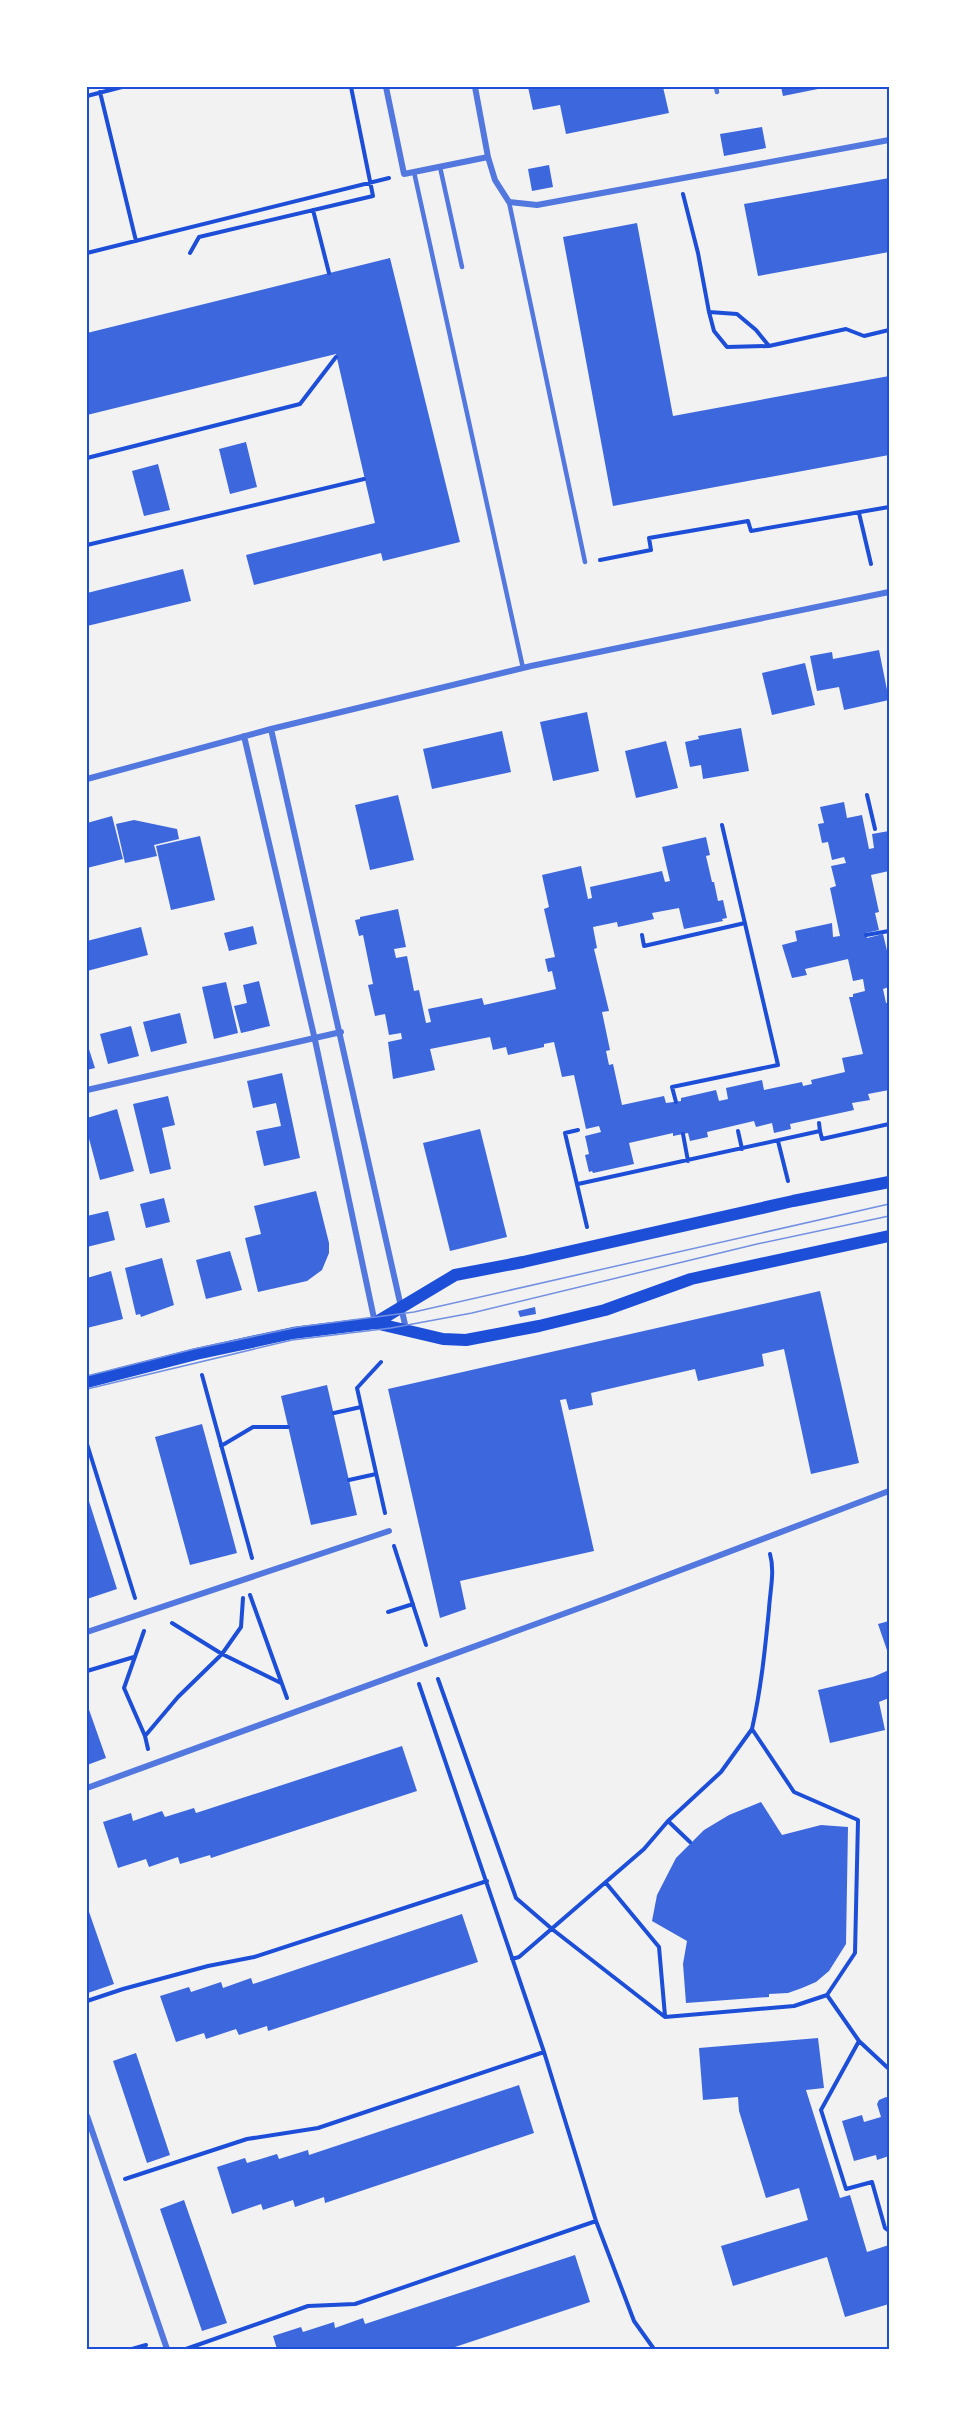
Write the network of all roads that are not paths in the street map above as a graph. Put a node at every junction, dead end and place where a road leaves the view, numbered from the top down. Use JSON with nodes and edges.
{"nodes":[{"id":1,"x":386,"y":87,"type":"edge"},
{"id":2,"x":475,"y":87,"type":"edge"},
{"id":3,"x":889,"y":140,"type":"edge"},
{"id":4,"x":488,"y":157,"type":"junction"},
{"id":5,"x":440,"y":167,"type":"junction"},
{"id":6,"x":414,"y":172,"type":"junction"},
{"id":7,"x":509,"y":202,"type":"junction"},
{"id":8,"x":462,"y":267,"type":"dead end"},
{"id":9,"x":585,"y":562,"type":"road end"},
{"id":10,"x":889,"y":592,"type":"edge"},
{"id":11,"x":523,"y":668,"type":"junction"},
{"id":12,"x":271,"y":729,"type":"junction"},
{"id":13,"x":244,"y":736,"type":"junction"},
{"id":14,"x":87,"y":779,"type":"edge"},
{"id":15,"x":341,"y":1032,"type":"junction"},
{"id":16,"x":315,"y":1040,"type":"junction"},
{"id":17,"x":87,"y":1089,"type":"edge"},
{"id":18,"x":889,"y":1182,"type":"edge"},
{"id":19,"x":889,"y":1236,"type":"edge"},
{"id":20,"x":401,"y":1306,"type":"junction"},
{"id":21,"x":375,"y":1323,"type":"junction"},
{"id":22,"x":406,"y":1329,"type":"junction"},
{"id":23,"x":87,"y":1382,"type":"edge"},
{"id":24,"x":889,"y":1491,"type":"edge"},
{"id":25,"x":389,"y":1531,"type":"road end"},
{"id":26,"x":87,"y":1632,"type":"edge"},
{"id":27,"x":87,"y":1788,"type":"edge"},
{"id":28,"x":87,"y":2116,"type":"edge"},
{"id":29,"x":167,"y":2349,"type":"edge"}],
"edges":[{"from":1,"to":6,"type":"street"},
{"from":2,"to":4,"type":"street"},
{"from":3,"to":7,"type":"street"},
{"from":4,"to":5,"type":"street"},
{"from":4,"to":7,"type":"street"},
{"from":5,"to":6,"type":"street"},
{"from":5,"to":8,"type":"lane"},
{"from":6,"to":11,"type":"lane"},
{"from":7,"to":9,"type":"lane"},
{"from":10,"to":11,"type":"street"},
{"from":11,"to":12,"type":"street"},
{"from":12,"to":13,"type":"street"},
{"from":12,"to":15,"type":"street"},
{"from":13,"to":14,"type":"street"},
{"from":13,"to":16,"type":"street"},
{"from":15,"to":16,"type":"street"},
{"from":15,"to":20,"type":"street"},
{"from":16,"to":17,"type":"street"},
{"from":16,"to":21,"type":"street"},
{"from":18,"to":20,"type":"main road"},
{"from":19,"to":22,"type":"main road"},
{"from":20,"to":21,"type":"main road"},
{"from":20,"to":22,"type":"street"},
{"from":21,"to":22,"type":"main road"},
{"from":21,"to":23,"type":"main road"},
{"from":24,"to":27,"type":"street"},
{"from":25,"to":26,"type":"street"},
{"from":28,"to":29,"type":"street"}]}
